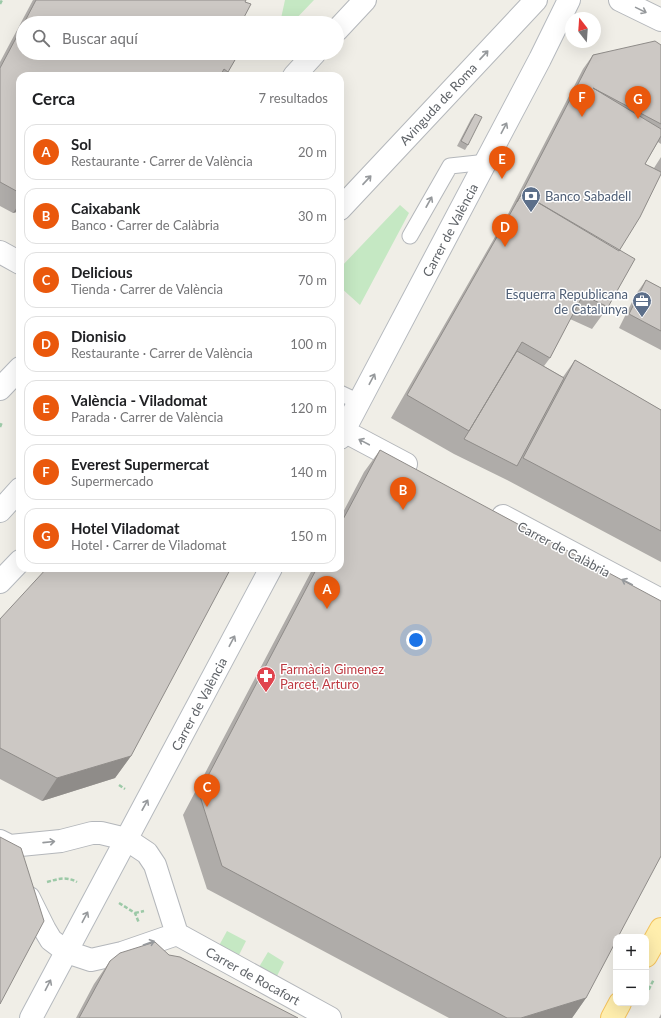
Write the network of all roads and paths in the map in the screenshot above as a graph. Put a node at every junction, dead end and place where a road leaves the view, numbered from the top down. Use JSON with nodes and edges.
{"nodes":[{"id":1,"x":2,"y":0,"type":"edge"},
{"id":2,"x":364,"y":0,"type":"edge"},
{"id":3,"x":536,"y":0,"type":"edge"},
{"id":4,"x":570,"y":0,"type":"edge"},
{"id":5,"x":620,"y":0,"type":"edge"},
{"id":6,"x":0,"y":4,"type":"edge"},
{"id":7,"x":661,"y":20,"type":"edge"},
{"id":8,"x":344,"y":22,"type":"edge"},
{"id":9,"x":309,"y":60,"type":"edge"},
{"id":10,"x":298,"y":72,"type":"edge"},
{"id":11,"x":487,"y":162,"type":"junction"},
{"id":12,"x":344,"y":205,"type":"edge"},
{"id":13,"x":410,"y":236,"type":"dead end"},
{"id":14,"x":0,"y":252,"type":"edge"},
{"id":15,"x":16,"y":261,"type":"edge"},
{"id":16,"x":16,"y":372,"type":"edge"},
{"id":17,"x":0,"y":389,"type":"edge"},
{"id":18,"x":344,"y":395,"type":"edge"},
{"id":19,"x":359,"y":402,"type":"junction"},
{"id":20,"x":2,"y":422,"type":"dead end"},
{"id":21,"x":0,"y":427,"type":"edge"},
{"id":22,"x":344,"y":428,"type":"edge"},
{"id":23,"x":344,"y":434,"type":"edge"},
{"id":24,"x":422,"y":473,"type":"edge"},
{"id":25,"x":16,"y":493,"type":"edge"},
{"id":26,"x":486,"y":507,"type":"edge"},
{"id":27,"x":0,"y":511,"type":"edge"},
{"id":28,"x":16,"y":565,"type":"edge"},
{"id":29,"x":269,"y":572,"type":"edge"},
{"id":30,"x":0,"y":582,"type":"edge"},
{"id":31,"x":661,"y":600,"type":"edge"},
{"id":32,"x":119,"y":785,"type":"edge"},
{"id":33,"x":128,"y":790,"type":"dead end"},
{"id":34,"x":126,"y":839,"type":"junction"},
{"id":35,"x":5,"y":843,"type":"edge"},
{"id":36,"x":22,"y":879,"type":"junction"},
{"id":37,"x":79,"y":883,"type":"dead end"},
{"id":38,"x":116,"y":902,"type":"dead end"},
{"id":39,"x":661,"y":929,"type":"edge"},
{"id":40,"x":177,"y":934,"type":"junction"},
{"id":41,"x":147,"y":944,"type":"junction"},
{"id":42,"x":649,"y":951,"type":"edge"},
{"id":43,"x":67,"y":952,"type":"junction"},
{"id":44,"x":618,"y":1006,"type":"edge"},
{"id":45,"x":31,"y":1018,"type":"edge"},
{"id":46,"x":330,"y":1018,"type":"edge"},
{"id":47,"x":612,"y":1018,"type":"edge"}],
"edges":[{"from":1,"to":6,"type":"path"},
{"from":2,"to":8,"type":"street"},
{"from":12,"to":3,"type":"street","name":"Avinguda de Roma","one_way":true},
{"from":11,"to":4,"type":"street","name":"Carrer de València","one_way":true},
{"from":5,"to":7,"type":"street","one_way":true},
{"from":9,"to":10,"type":"street"},
{"from":13,"to":11,"type":"lane","one_way":true},
{"from":19,"to":11,"type":"street","name":"Carrer de València","one_way":true},
{"from":14,"to":15,"type":"street"},
{"from":16,"to":17,"type":"street"},
{"from":18,"to":19,"type":"lane"},
{"from":19,"to":22,"type":"street","name":"Carrer de València"},
{"from":20,"to":21,"type":"path"},
{"from":24,"to":23,"type":"street","one_way":true},
{"from":25,"to":27,"type":"street"},
{"from":31,"to":26,"type":"street","name":"Carrer de Calàbria","one_way":true},
{"from":28,"to":30,"type":"street"},
{"from":34,"to":29,"type":"street","name":"Carrer de València","one_way":true},
{"from":32,"to":33,"type":"path"},
{"from":35,"to":34,"type":"street","one_way":true},
{"from":34,"to":40,"type":"street"},
{"from":43,"to":34,"type":"street","name":"Carrer de València","one_way":true},
{"from":35,"to":36,"type":"street"},
{"from":36,"to":37,"type":"path"},
{"from":36,"to":43,"type":"street"},
{"from":38,"to":41,"type":"path"},
{"from":39,"to":42,"type":"main road"},
{"from":41,"to":40,"type":"street","one_way":true},
{"from":40,"to":46,"type":"street","name":"Carrer de Rocafort"},
{"from":41,"to":43,"type":"street"},
{"from":45,"to":43,"type":"street","name":"Carrer de València","one_way":true},
{"from":44,"to":47,"type":"main road"}]}
